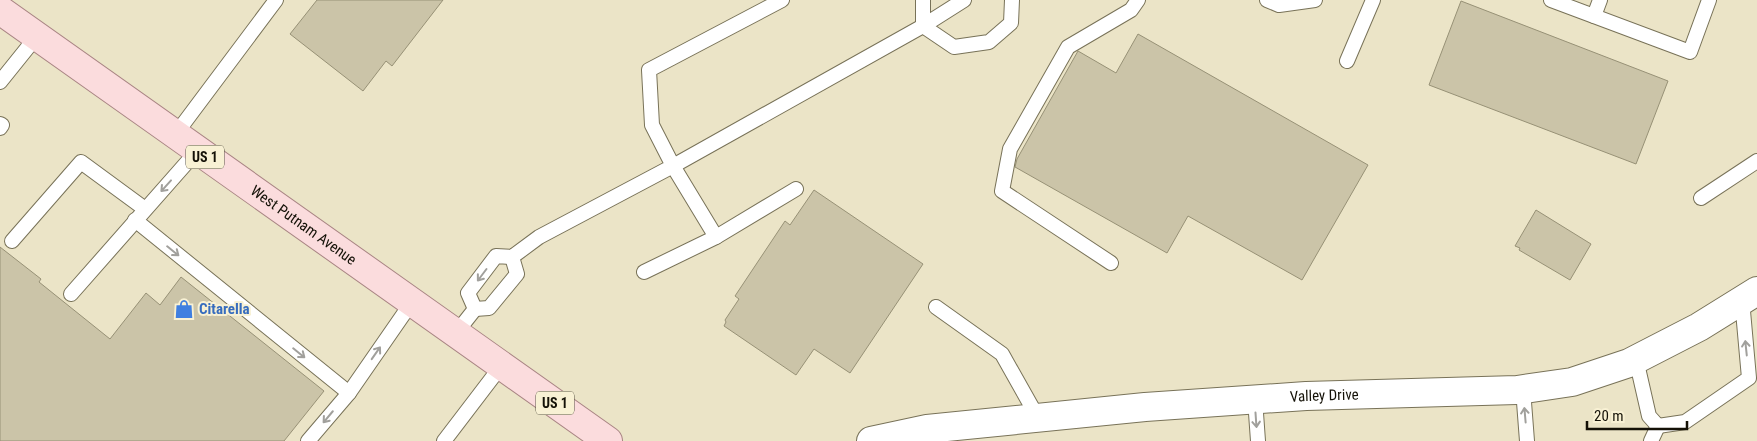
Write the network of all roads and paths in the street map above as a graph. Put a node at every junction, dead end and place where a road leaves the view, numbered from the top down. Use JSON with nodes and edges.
{"nodes":[{"id":1,"x":276,"y":0,"type":"edge"},
{"id":2,"x":782,"y":0,"type":"edge"},
{"id":3,"x":923,"y":0,"type":"edge"},
{"id":4,"x":964,"y":0,"type":"edge"},
{"id":5,"x":1012,"y":0,"type":"edge"},
{"id":6,"x":1138,"y":0,"type":"edge"},
{"id":7,"x":1266,"y":0,"type":"edge"},
{"id":8,"x":1315,"y":0,"type":"edge"},
{"id":9,"x":1373,"y":0,"type":"edge"},
{"id":10,"x":1550,"y":0,"type":"edge"},
{"id":11,"x":1600,"y":0,"type":"edge"},
{"id":12,"x":1709,"y":0,"type":"edge"},
{"id":13,"x":0,"y":10,"type":"edge"},
{"id":14,"x":1594,"y":16,"type":"junction"},
{"id":15,"x":923,"y":26,"type":"junction"},
{"id":16,"x":37,"y":36,"type":"junction"},
{"id":17,"x":1347,"y":61,"type":"dead end"},
{"id":18,"x":0,"y":82,"type":"edge"},
{"id":19,"x":0,"y":124,"type":"edge"},
{"id":20,"x":0,"y":128,"type":"edge"},
{"id":21,"x":175,"y":135,"type":"junction"},
{"id":22,"x":197,"y":151,"type":"junction"},
{"id":23,"x":1757,"y":162,"type":"edge"},
{"id":24,"x":673,"y":166,"type":"junction"},
{"id":25,"x":796,"y":189,"type":"dead end"},
{"id":26,"x":1700,"y":198,"type":"dead end"},
{"id":27,"x":145,"y":209,"type":"junction"},
{"id":28,"x":135,"y":220,"type":"junction"},
{"id":29,"x":716,"y":237,"type":"junction"},
{"id":30,"x":12,"y":241,"type":"dead end"},
{"id":31,"x":512,"y":257,"type":"junction"},
{"id":32,"x":1111,"y":263,"type":"dead end"},
{"id":33,"x":644,"y":272,"type":"dead end"},
{"id":34,"x":71,"y":294,"type":"dead end"},
{"id":35,"x":1749,"y":295,"type":"edge"},
{"id":36,"x":412,"y":302,"type":"junction"},
{"id":37,"x":936,"y":307,"type":"dead end"},
{"id":38,"x":475,"y":309,"type":"junction"},
{"id":39,"x":456,"y":333,"type":"junction"},
{"id":40,"x":1636,"y":359,"type":"junction"},
{"id":41,"x":502,"y":365,"type":"junction"},
{"id":42,"x":1523,"y":389,"type":"junction"},
{"id":43,"x":348,"y":393,"type":"junction"},
{"id":44,"x":1255,"y":399,"type":"junction"},
{"id":45,"x":1038,"y":418,"type":"junction"},
{"id":46,"x":1658,"y":426,"type":"junction"},
{"id":47,"x":308,"y":441,"type":"edge"},
{"id":48,"x":444,"y":441,"type":"edge"},
{"id":49,"x":608,"y":441,"type":"edge"},
{"id":50,"x":871,"y":441,"type":"edge"},
{"id":51,"x":1258,"y":441,"type":"edge"},
{"id":52,"x":1527,"y":441,"type":"edge"},
{"id":53,"x":1651,"y":441,"type":"edge"}],
"edges":[{"from":1,"to":21,"type":"lane"},
{"from":2,"to":24,"type":"lane"},
{"from":3,"to":15,"type":"lane"},
{"from":4,"to":15,"type":"lane"},
{"from":5,"to":15,"type":"lane"},
{"from":6,"to":32,"type":"lane"},
{"from":7,"to":8,"type":"lane"},
{"from":9,"to":17,"type":"lane"},
{"from":10,"to":14,"type":"lane"},
{"from":11,"to":14,"type":"lane"},
{"from":12,"to":14,"type":"lane"},
{"from":13,"to":16,"type":"main road","name":"West Putnam Avenue","number":"US 1"},
{"from":15,"to":24,"type":"lane"},
{"from":16,"to":18,"type":"lane"},
{"from":16,"to":21,"type":"main road","name":"West Putnam Avenue","number":"US 1"},
{"from":19,"to":20,"type":"lane"},
{"from":21,"to":22,"type":"main road","name":"West Putnam Avenue","number":"US 1"},
{"from":22,"to":27,"type":"lane","one_way":true},
{"from":22,"to":36,"type":"main road","name":"West Putnam Avenue","number":"US 1"},
{"from":23,"to":26,"type":"lane"},
{"from":24,"to":29,"type":"lane"},
{"from":24,"to":31,"type":"lane"},
{"from":25,"to":29,"type":"lane"},
{"from":27,"to":28,"type":"lane"},
{"from":27,"to":30,"type":"lane"},
{"from":28,"to":34,"type":"lane"},
{"from":28,"to":43,"type":"lane","one_way":true},
{"from":29,"to":33,"type":"lane"},
{"from":31,"to":38,"type":"lane"},
{"from":31,"to":38,"type":"lane","one_way":true},
{"from":35,"to":40,"type":"street","name":"Valley Drive"},
{"from":46,"to":35,"type":"lane","one_way":true},
{"from":36,"to":39,"type":"main road","name":"West Putnam Avenue","number":"US 1"},
{"from":43,"to":36,"type":"lane","one_way":true},
{"from":37,"to":45,"type":"lane"},
{"from":38,"to":39,"type":"lane"},
{"from":39,"to":41,"type":"main road","name":"West Putnam Avenue","number":"US 1"},
{"from":40,"to":42,"type":"street","name":"Valley Drive"},
{"from":40,"to":46,"type":"lane"},
{"from":41,"to":48,"type":"lane"},
{"from":41,"to":49,"type":"main road","name":"West Putnam Avenue","number":"US 1"},
{"from":42,"to":44,"type":"street","name":"Valley Drive"},
{"from":52,"to":42,"type":"lane","one_way":true},
{"from":43,"to":47,"type":"lane","one_way":true},
{"from":44,"to":45,"type":"street","name":"Valley Drive"},
{"from":44,"to":51,"type":"lane","one_way":true},
{"from":45,"to":50,"type":"street","name":"Valley Drive"},
{"from":46,"to":53,"type":"lane"}]}
